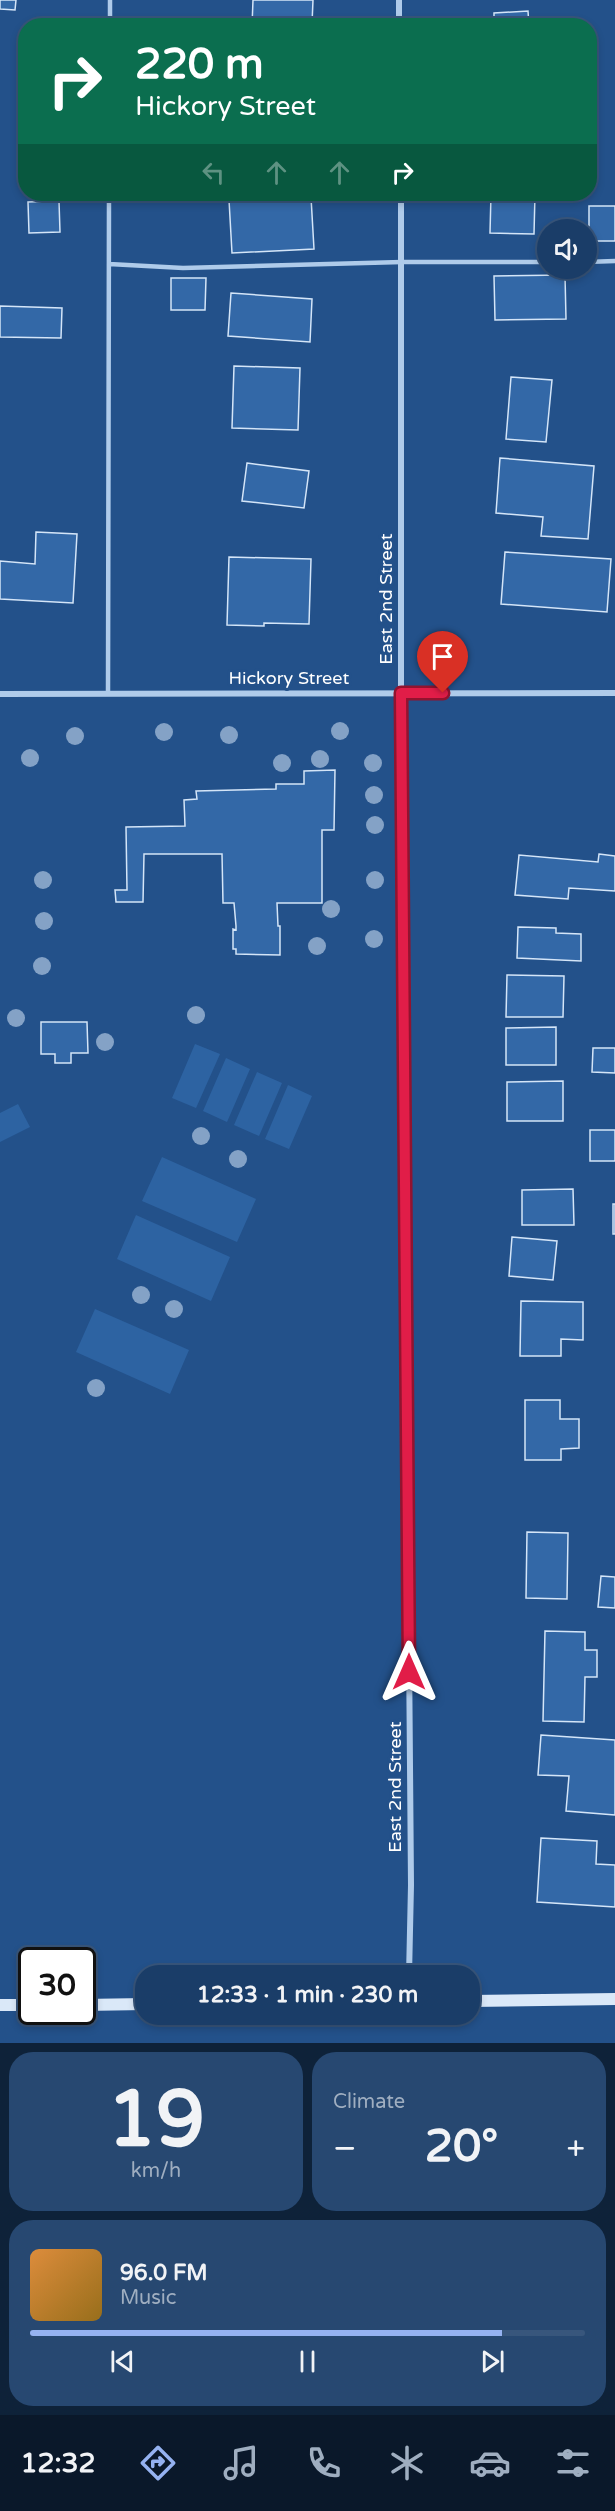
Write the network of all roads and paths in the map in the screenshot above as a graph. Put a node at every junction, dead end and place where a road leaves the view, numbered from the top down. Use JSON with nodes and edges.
{"nodes":[{"id":1,"x":110,"y":0,"type":"edge"},
{"id":2,"x":399,"y":0,"type":"edge"},
{"id":3,"x":110,"y":18,"type":"edge"},
{"id":4,"x":399,"y":18,"type":"edge"},
{"id":5,"x":110,"y":201,"type":"edge"},
{"id":6,"x":401,"y":201,"type":"edge"},
{"id":7,"x":615,"y":261,"type":"edge"},
{"id":8,"x":402,"y":262,"type":"junction"},
{"id":9,"x":537,"y":262,"type":"edge"},
{"id":10,"x":597,"y":262,"type":"edge"},
{"id":11,"x":109,"y":264,"type":"junction"},
{"id":12,"x":108,"y":693,"type":"junction"},
{"id":13,"x":401,"y":693,"type":"junction"},
{"id":14,"x":615,"y":693,"type":"edge"},
{"id":15,"x":0,"y":694,"type":"edge"},
{"id":16,"x":409,"y":1965,"type":"edge"},
{"id":17,"x":615,"y":1999,"type":"edge"},
{"id":18,"x":480,"y":2001,"type":"edge"},
{"id":19,"x":135,"y":2004,"type":"edge"},
{"id":20,"x":0,"y":2005,"type":"edge"},
{"id":21,"x":18,"y":2005,"type":"edge"},
{"id":22,"x":96,"y":2005,"type":"edge"}],
"edges":[{"from":1,"to":3,"type":"lane"},
{"from":2,"to":4,"type":"street"},
{"from":5,"to":11,"type":"lane"},
{"from":6,"to":8,"type":"street","name":"East 2nd Street"},
{"from":7,"to":10,"type":"lane"},
{"from":8,"to":9,"type":"lane"},
{"from":8,"to":11,"type":"lane"},
{"from":8,"to":13,"type":"street","name":"East 2nd Street"},
{"from":11,"to":12,"type":"lane"},
{"from":12,"to":13,"type":"street","name":"Hickory Street"},
{"from":12,"to":15,"type":"street","name":"Hickory Street"},
{"from":13,"to":14,"type":"street","name":"Hickory Street"},
{"from":13,"to":16,"type":"street","name":"East 2nd Street"},
{"from":17,"to":18,"type":"street"},
{"from":19,"to":22,"type":"street"},
{"from":20,"to":21,"type":"street"}]}
